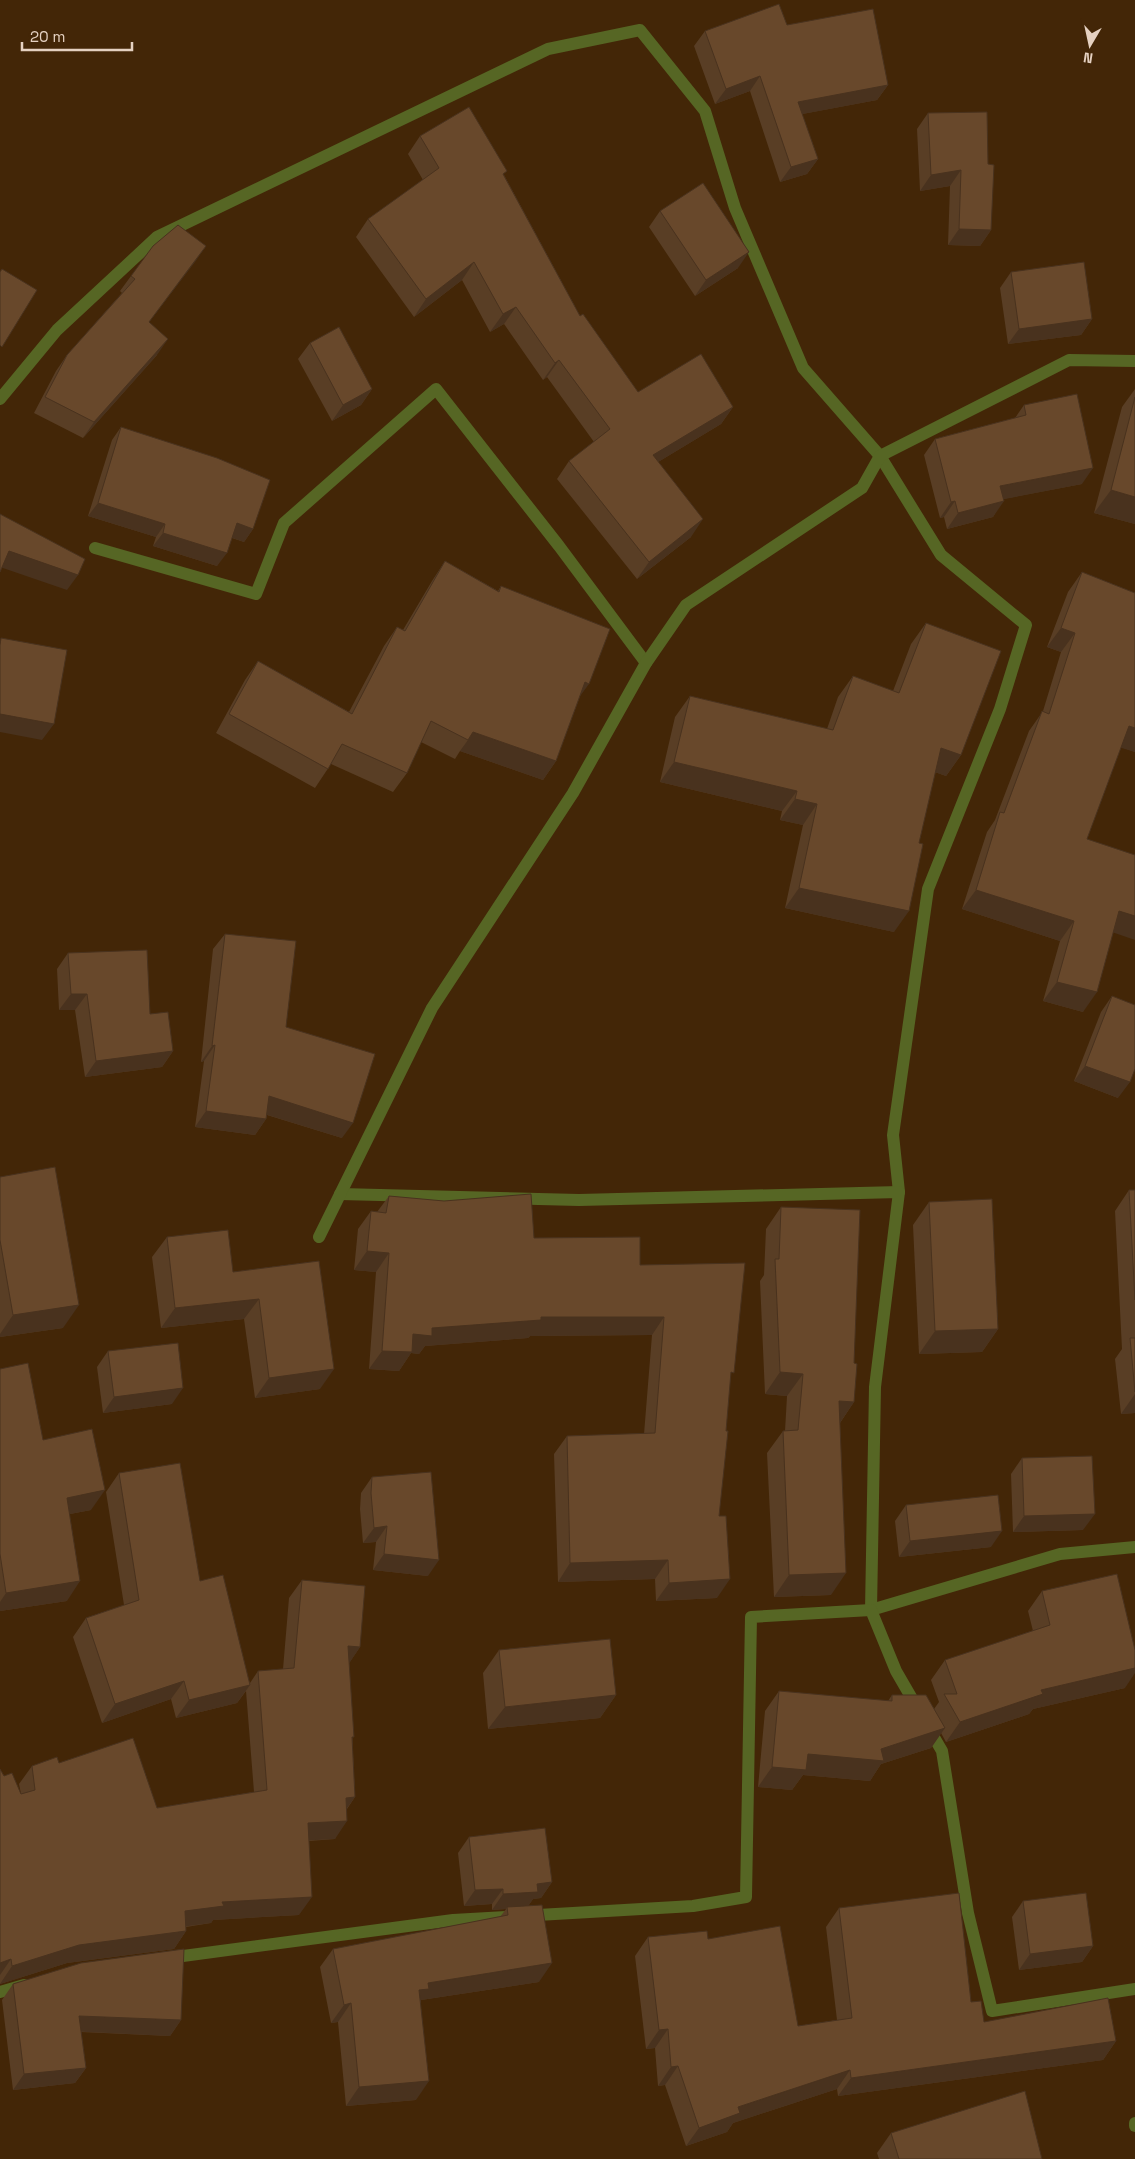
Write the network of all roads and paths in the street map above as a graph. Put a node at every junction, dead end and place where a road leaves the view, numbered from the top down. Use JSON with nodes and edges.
{"nodes":[{"id":1,"x":1135,"y":360,"type":"edge"},
{"id":2,"x":0,"y":399,"type":"edge"},
{"id":3,"x":880,"y":456,"type":"junction"},
{"id":4,"x":95,"y":548,"type":"dead end"},
{"id":5,"x":646,"y":663,"type":"junction"},
{"id":6,"x":899,"y":1192,"type":"junction"},
{"id":7,"x":340,"y":1194,"type":"junction"},
{"id":8,"x":319,"y":1237,"type":"dead end"},
{"id":9,"x":1135,"y":1547,"type":"edge"},
{"id":10,"x":872,"y":1610,"type":"junction"},
{"id":11,"x":159,"y":1960,"type":"edge"},
{"id":12,"x":34,"y":1981,"type":"edge"},
{"id":13,"x":1135,"y":1989,"type":"edge"},
{"id":14,"x":0,"y":1992,"type":"edge"}],
"edges":[{"from":1,"to":3,"type":"street"},
{"from":2,"to":3,"type":"street"},
{"from":3,"to":5,"type":"street"},
{"from":3,"to":6,"type":"street"},
{"from":4,"to":5,"type":"street"},
{"from":5,"to":7,"type":"street"},
{"from":6,"to":7,"type":"street"},
{"from":6,"to":10,"type":"street"},
{"from":7,"to":8,"type":"street"},
{"from":9,"to":10,"type":"street"},
{"from":10,"to":11,"type":"street"},
{"from":10,"to":13,"type":"street"},
{"from":12,"to":14,"type":"street"}]}
